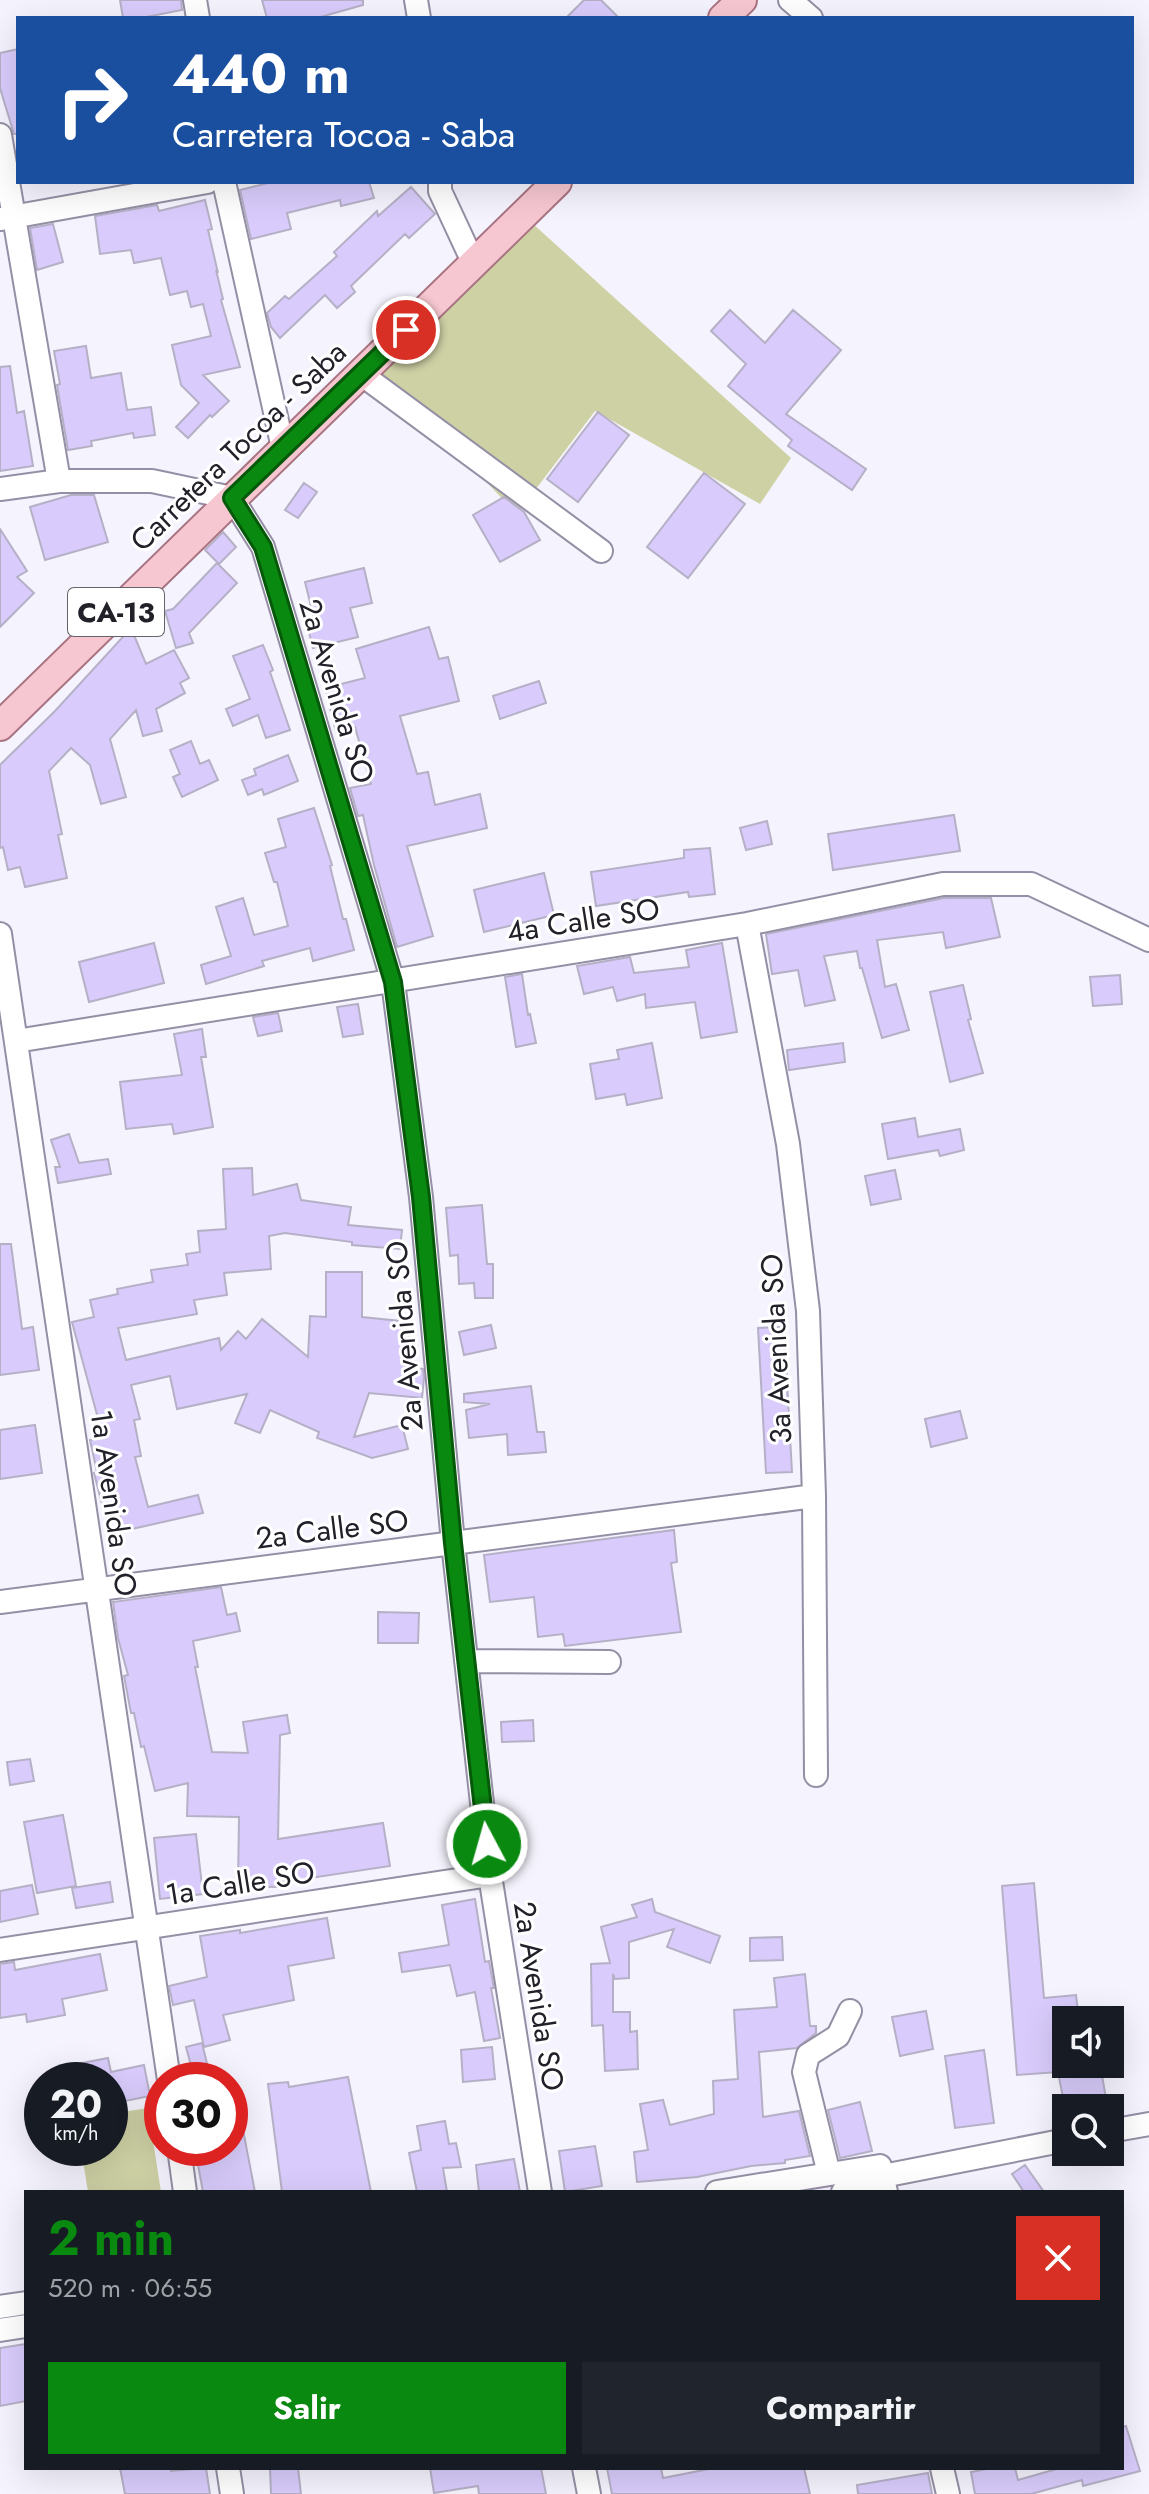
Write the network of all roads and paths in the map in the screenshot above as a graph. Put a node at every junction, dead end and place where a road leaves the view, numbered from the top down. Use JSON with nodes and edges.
{"nodes":[{"id":1,"x":742,"y":0,"type":"edge"},
{"id":2,"x":790,"y":0,"type":"edge"},
{"id":3,"x":725,"y":16,"type":"edge"},
{"id":4,"x":809,"y":16,"type":"edge"},
{"id":5,"x":0,"y":135,"type":"edge"},
{"id":6,"x":196,"y":184,"type":"edge"},
{"id":7,"x":224,"y":184,"type":"edge"},
{"id":8,"x":440,"y":184,"type":"edge"},
{"id":9,"x":555,"y":184,"type":"edge"},
{"id":10,"x":7,"y":218,"type":"edge"},
{"id":11,"x":474,"y":264,"type":"junction"},
{"id":12,"x":361,"y":374,"type":"junction"},
{"id":13,"x":283,"y":448,"type":"junction"},
{"id":14,"x":59,"y":481,"type":"junction"},
{"id":15,"x":0,"y":489,"type":"edge"},
{"id":16,"x":232,"y":498,"type":"junction"},
{"id":17,"x":601,"y":551,"type":"dead end"},
{"id":18,"x":0,"y":726,"type":"edge"},
{"id":19,"x":747,"y":924,"type":"junction"},
{"id":20,"x":0,"y":934,"type":"edge"},
{"id":21,"x":1149,"y":940,"type":"edge"},
{"id":22,"x":393,"y":982,"type":"junction"},
{"id":23,"x":16,"y":1041,"type":"junction"},
{"id":24,"x":814,"y":1496,"type":"junction"},
{"id":25,"x":453,"y":1543,"type":"junction"},
{"id":26,"x":97,"y":1590,"type":"junction"},
{"id":27,"x":0,"y":1602,"type":"edge"},
{"id":28,"x":466,"y":1661,"type":"junction"},
{"id":29,"x":609,"y":1662,"type":"dead end"},
{"id":30,"x":816,"y":1775,"type":"dead end"},
{"id":31,"x":490,"y":1875,"type":"junction"},
{"id":32,"x":146,"y":1928,"type":"junction"},
{"id":33,"x":0,"y":1950,"type":"edge"},
{"id":34,"x":850,"y":2011,"type":"dead end"},
{"id":35,"x":166,"y":2062,"type":"edge"},
{"id":36,"x":1149,"y":2124,"type":"edge"},
{"id":37,"x":1124,"y":2128,"type":"edge"},
{"id":38,"x":1052,"y":2143,"type":"edge"},
{"id":39,"x":181,"y":2166,"type":"edge"},
{"id":40,"x":829,"y":2174,"type":"junction"},
{"id":41,"x":883,"y":2180,"type":"edge"},
{"id":42,"x":185,"y":2190,"type":"edge"},
{"id":43,"x":540,"y":2190,"type":"edge"},
{"id":44,"x":729,"y":2190,"type":"edge"},
{"id":45,"x":850,"y":2190,"type":"edge"},
{"id":46,"x":24,"y":2303,"type":"edge"},
{"id":47,"x":0,"y":2307,"type":"edge"},
{"id":48,"x":24,"y":2326,"type":"edge"},
{"id":49,"x":0,"y":2330,"type":"edge"},
{"id":50,"x":228,"y":2470,"type":"edge"},
{"id":51,"x":584,"y":2470,"type":"edge"},
{"id":52,"x":942,"y":2470,"type":"edge"},
{"id":53,"x":232,"y":2494,"type":"edge"},
{"id":54,"x":589,"y":2494,"type":"edge"},
{"id":55,"x":948,"y":2494,"type":"edge"}],
"edges":[{"from":1,"to":3,"type":"main road"},
{"from":2,"to":4,"type":"street"},
{"from":5,"to":10,"type":"street"},
{"from":6,"to":10,"type":"street"},
{"from":7,"to":13,"type":"street"},
{"from":8,"to":11,"type":"street"},
{"from":9,"to":11,"type":"main road","name":"Carretera Tocoa - Saba","number":"CA-13"},
{"from":10,"to":14,"type":"street"},
{"from":11,"to":12,"type":"main road","name":"Carretera Tocoa - Saba","number":"CA-13"},
{"from":12,"to":13,"type":"main road","name":"Carretera Tocoa - Saba","number":"CA-13"},
{"from":12,"to":17,"type":"street"},
{"from":13,"to":16,"type":"main road","name":"Carretera Tocoa - Saba","number":"CA-13"},
{"from":14,"to":15,"type":"street"},
{"from":14,"to":16,"type":"street"},
{"from":16,"to":18,"type":"main road","name":"Carretera Tocoa - Saba","number":"CA-13"},
{"from":16,"to":22,"type":"street","name":"2a Avenida SO"},
{"from":19,"to":21,"type":"street","name":"4a Calle SO"},
{"from":19,"to":22,"type":"street","name":"4a Calle SO"},
{"from":19,"to":24,"type":"street","name":"3a Avenida SO"},
{"from":20,"to":23,"type":"street","name":"1a Avenida SO"},
{"from":22,"to":23,"type":"street","name":"4a Calle SO"},
{"from":22,"to":25,"type":"street","name":"2a Avenida SO"},
{"from":23,"to":26,"type":"street","name":"1a Avenida SO"},
{"from":24,"to":25,"type":"street","name":"2a Calle SO"},
{"from":24,"to":30,"type":"street","name":"3a Avenida SO"},
{"from":25,"to":26,"type":"street","name":"2a Calle SO"},
{"from":25,"to":28,"type":"street","name":"2a Avenida SO"},
{"from":26,"to":27,"type":"street","name":"2a Calle SO"},
{"from":26,"to":32,"type":"street","name":"1a Avenida SO"},
{"from":28,"to":29,"type":"street"},
{"from":28,"to":31,"type":"street","name":"2a Avenida SO"},
{"from":31,"to":32,"type":"street","name":"1a Calle SO"},
{"from":31,"to":43,"type":"street","name":"2a Avenida SO"},
{"from":32,"to":33,"type":"street","name":"1a Calle SO"},
{"from":32,"to":35,"type":"street","name":"1a Avenida SO"},
{"from":34,"to":40,"type":"street"},
{"from":36,"to":37,"type":"street"},
{"from":38,"to":41,"type":"street"},
{"from":39,"to":42,"type":"street"},
{"from":40,"to":41,"type":"street"},
{"from":40,"to":44,"type":"street"},
{"from":41,"to":45,"type":"street"},
{"from":46,"to":47,"type":"street"},
{"from":48,"to":49,"type":"street"},
{"from":50,"to":53,"type":"street"},
{"from":51,"to":54,"type":"street"},
{"from":52,"to":55,"type":"street"}]}
